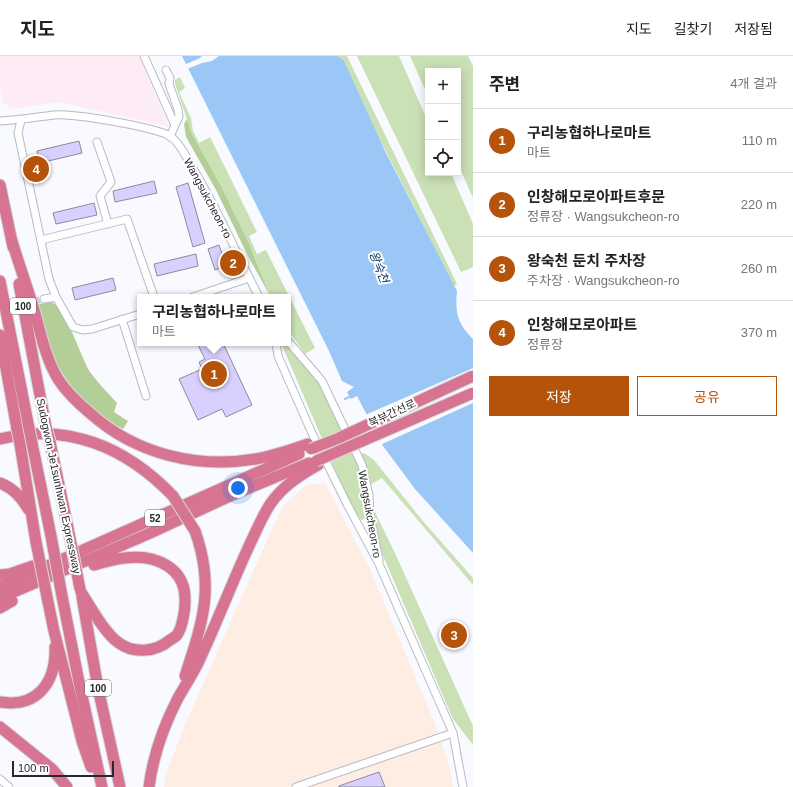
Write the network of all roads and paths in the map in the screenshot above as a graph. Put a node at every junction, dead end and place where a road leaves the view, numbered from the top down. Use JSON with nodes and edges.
{"nodes":[{"id":1,"x":144,"y":56,"type":"edge"},
{"id":2,"x":166,"y":70,"type":"dead end"},
{"id":3,"x":21,"y":120,"type":"junction"},
{"id":4,"x":0,"y":121,"type":"edge"},
{"id":5,"x":175,"y":125,"type":"junction"},
{"id":6,"x":170,"y":137,"type":"junction"},
{"id":7,"x":97,"y":142,"type":"dead end"},
{"id":8,"x":0,"y":185,"type":"edge"},
{"id":9,"x":108,"y":224,"type":"junction"},
{"id":10,"x":40,"y":240,"type":"junction"},
{"id":11,"x":12,"y":241,"type":"junction"},
{"id":12,"x":249,"y":278,"type":"junction"},
{"id":13,"x":0,"y":281,"type":"edge"},
{"id":14,"x":153,"y":294,"type":"edge"},
{"id":15,"x":202,"y":294,"type":"edge"},
{"id":16,"x":257,"y":294,"type":"edge"},
{"id":17,"x":56,"y":297,"type":"junction"},
{"id":18,"x":44,"y":299,"type":"tunnel mouth"},
{"id":19,"x":137,"y":315,"type":"edge"},
{"id":20,"x":122,"y":320,"type":"junction"},
{"id":21,"x":0,"y":335,"type":"edge"},
{"id":22,"x":291,"y":345,"type":"edge"},
{"id":23,"x":276,"y":346,"type":"edge"},
{"id":24,"x":473,"y":376,"type":"edge"},
{"id":25,"x":473,"y":392,"type":"edge"},
{"id":26,"x":146,"y":396,"type":"dead end"},
{"id":27,"x":0,"y":439,"type":"edge"},
{"id":28,"x":309,"y":447,"type":"junction"},
{"id":29,"x":317,"y":463,"type":"junction"},
{"id":30,"x":0,"y":483,"type":"edge"},
{"id":31,"x":148,"y":534,"type":"junction"},
{"id":32,"x":36,"y":542,"type":"junction"},
{"id":33,"x":101,"y":542,"type":"junction"},
{"id":34,"x":379,"y":564,"type":"junction"},
{"id":35,"x":94,"y":565,"type":"junction"},
{"id":36,"x":0,"y":575,"type":"edge"},
{"id":37,"x":0,"y":587,"type":"edge"},
{"id":38,"x":80,"y":590,"type":"junction"},
{"id":39,"x":0,"y":598,"type":"edge"},
{"id":40,"x":0,"y":607,"type":"edge"},
{"id":41,"x":54,"y":631,"type":"junction"},
{"id":42,"x":178,"y":699,"type":"junction"},
{"id":43,"x":0,"y":702,"type":"edge"},
{"id":44,"x":0,"y":727,"type":"edge"},
{"id":45,"x":453,"y":733,"type":"junction"},
{"id":46,"x":0,"y":780,"type":"edge"},
{"id":47,"x":8,"y":787,"type":"edge"},
{"id":48,"x":67,"y":787,"type":"edge"},
{"id":49,"x":97,"y":787,"type":"edge"},
{"id":50,"x":102,"y":787,"type":"edge"},
{"id":51,"x":120,"y":787,"type":"edge"},
{"id":52,"x":149,"y":787,"type":"edge"},
{"id":53,"x":296,"y":787,"type":"edge"},
{"id":54,"x":463,"y":787,"type":"edge"}],
"edges":[{"from":1,"to":5,"type":"street"},
{"from":2,"to":5,"type":"street"},
{"from":3,"to":4,"type":"street"},
{"from":3,"to":6,"type":"street"},
{"from":3,"to":10,"type":"street"},
{"from":5,"to":6,"type":"street"},
{"from":6,"to":12,"type":"street","name":"Wangsukcheon-ro"},
{"from":7,"to":9,"type":"street"},
{"from":8,"to":11,"type":"highway","name":"Sudogwon Je1sunhwan Expressway","number":"100"},
{"from":9,"to":10,"type":"street"},
{"from":9,"to":14,"type":"street"},
{"from":10,"to":17,"type":"street"},
{"from":11,"to":28,"type":"highway"},
{"from":11,"to":38,"type":"highway","name":"Sudogwon Je1sunhwan Expressway","number":"100","bridge":true},
{"from":12,"to":15,"type":"street"},
{"from":12,"to":16,"type":"street","name":"Wangsukcheon-ro"},
{"from":13,"to":50,"type":"highway","name":"Sudogwon Je1sunhwan Expressway","number":"100","bridge":true},
{"from":17,"to":18,"type":"street"},
{"from":17,"to":20,"type":"street"},
{"from":19,"to":20,"type":"street"},
{"from":20,"to":26,"type":"street"},
{"from":21,"to":32,"type":"highway","bridge":true},
{"from":22,"to":34,"type":"street","name":"Wangsukcheon-ro"},
{"from":23,"to":34,"type":"street","name":"Wangsukcheon-ro"},
{"from":24,"to":28,"type":"highway","name":"북부간선로","bridge":true},
{"from":25,"to":29,"type":"highway","number":"52","bridge":true},
{"from":27,"to":42,"type":"highway","bridge":true},
{"from":28,"to":33,"type":"highway","number":"52"},
{"from":29,"to":31,"type":"highway","number":"52"},
{"from":29,"to":42,"type":"highway"},
{"from":30,"to":32,"type":"highway"},
{"from":31,"to":35,"type":"highway"},
{"from":31,"to":39,"type":"highway","number":"52"},
{"from":32,"to":41,"type":"highway","bridge":true},
{"from":33,"to":36,"type":"highway"},
{"from":33,"to":37,"type":"highway","number":"52"},
{"from":34,"to":45,"type":"street","name":"Wangsukcheon-ro"},
{"from":35,"to":38,"type":"highway"},
{"from":35,"to":40,"type":"highway"},
{"from":38,"to":51,"type":"highway","name":"Sudogwon Je1sunhwan Expressway","number":"100"},
{"from":41,"to":43,"type":"highway"},
{"from":41,"to":49,"type":"highway"},
{"from":42,"to":52,"type":"highway"},
{"from":44,"to":48,"type":"highway"},
{"from":45,"to":53,"type":"street"},
{"from":45,"to":54,"type":"street","name":"Wangsukcheon-ro"},
{"from":46,"to":47,"type":"street"}]}
